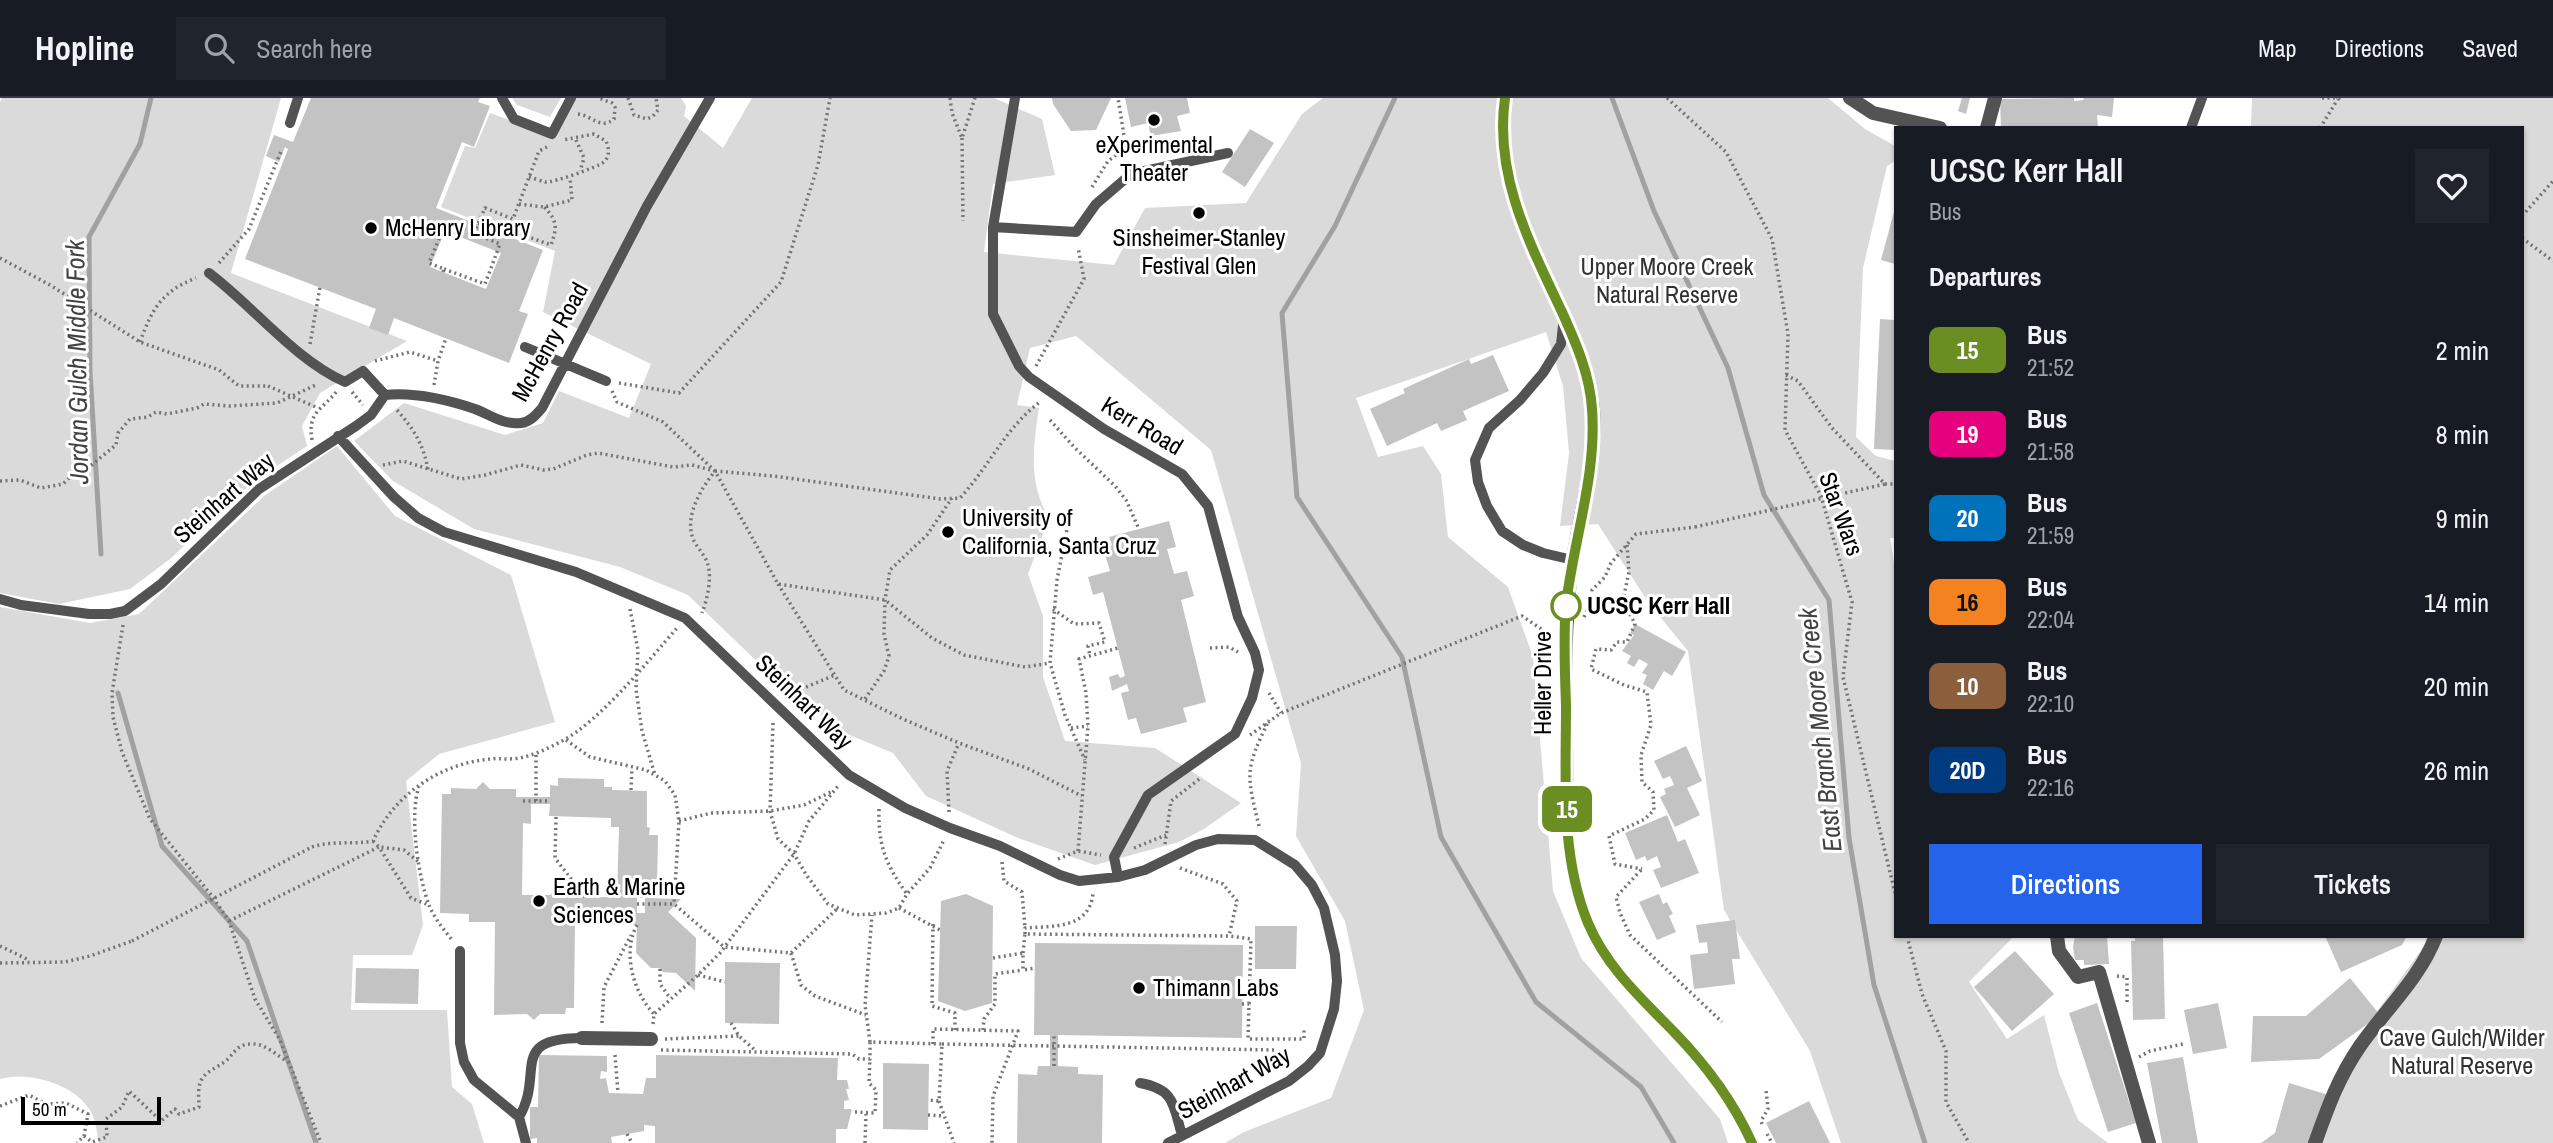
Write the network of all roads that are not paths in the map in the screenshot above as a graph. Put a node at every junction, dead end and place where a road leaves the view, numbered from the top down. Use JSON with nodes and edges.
{"nodes":[{"id":1,"x":298,"y":98,"type":"edge"},
{"id":2,"x":502,"y":98,"type":"edge"},
{"id":3,"x":571,"y":98,"type":"edge"},
{"id":4,"x":710,"y":98,"type":"edge"},
{"id":5,"x":1015,"y":98,"type":"edge"},
{"id":6,"x":1505,"y":98,"type":"edge"},
{"id":7,"x":1850,"y":98,"type":"edge"},
{"id":8,"x":1995,"y":98,"type":"edge"},
{"id":9,"x":2202,"y":98,"type":"edge"},
{"id":10,"x":290,"y":122,"type":"dead end"},
{"id":11,"x":1931,"y":126,"type":"edge"},
{"id":12,"x":1988,"y":126,"type":"edge"},
{"id":13,"x":2191,"y":126,"type":"edge"},
{"id":14,"x":1228,"y":153,"type":"dead end"},
{"id":15,"x":993,"y":228,"type":"junction"},
{"id":16,"x":209,"y":273,"type":"road end"},
{"id":17,"x":1564,"y":317,"type":"junction"},
{"id":18,"x":525,"y":347,"type":"dead end"},
{"id":19,"x":564,"y":365,"type":"junction"},
{"id":20,"x":606,"y":381,"type":"road end"},
{"id":21,"x":384,"y":395,"type":"junction"},
{"id":22,"x":338,"y":436,"type":"junction"},
{"id":23,"x":1573,"y":560,"type":"junction"},
{"id":24,"x":0,"y":599,"type":"edge"},
{"id":25,"x":1118,"y":877,"type":"junction"},
{"id":26,"x":2057,"y":938,"type":"edge"},
{"id":27,"x":2435,"y":938,"type":"edge"},
{"id":28,"x":460,"y":951,"type":"road end"},
{"id":29,"x":582,"y":1038,"type":"joint"},
{"id":30,"x":653,"y":1045,"type":"road end"},
{"id":31,"x":1140,"y":1083,"type":"dead end"},
{"id":32,"x":519,"y":1117,"type":"junction"},
{"id":33,"x":1182,"y":1135,"type":"junction"},
{"id":34,"x":526,"y":1143,"type":"edge"},
{"id":35,"x":1168,"y":1143,"type":"edge"},
{"id":36,"x":1752,"y":1143,"type":"edge"},
{"id":37,"x":2149,"y":1143,"type":"edge"},
{"id":38,"x":2315,"y":1143,"type":"edge"}],
"edges":[{"from":1,"to":10,"type":"lane"},
{"from":2,"to":3,"type":"lane"},
{"from":4,"to":19,"type":"lane","name":"McHenry Road"},
{"from":5,"to":15,"type":"lane","name":"Kerr Road"},
{"from":6,"to":17,"type":"main road","name":"Heller Drive"},
{"from":7,"to":11,"type":"street"},
{"from":8,"to":12,"type":"street"},
{"from":9,"to":13,"type":"lane"},
{"from":14,"to":15,"type":"lane"},
{"from":15,"to":25,"type":"lane","name":"Kerr Road"},
{"from":16,"to":21,"type":"lane"},
{"from":17,"to":23,"type":"main road","name":"Heller Drive"},
{"from":17,"to":23,"type":"lane"},
{"from":18,"to":19,"type":"lane"},
{"from":19,"to":20,"type":"lane"},
{"from":19,"to":21,"type":"lane","name":"McHenry Road"},
{"from":21,"to":22,"type":"lane"},
{"from":22,"to":24,"type":"lane","name":"Steinhart Way"},
{"from":22,"to":25,"type":"lane","name":"Steinhart Way"},
{"from":23,"to":36,"type":"main road","name":"Heller Drive"},
{"from":25,"to":33,"type":"lane","name":"Steinhart Way"},
{"from":26,"to":37,"type":"street"},
{"from":27,"to":38,"type":"street"},
{"from":28,"to":32,"type":"lane"},
{"from":29,"to":30,"type":"street"},
{"from":29,"to":32,"type":"lane"},
{"from":31,"to":33,"type":"lane"},
{"from":32,"to":34,"type":"lane"},
{"from":33,"to":35,"type":"lane","name":"Steinhart Way"}]}
